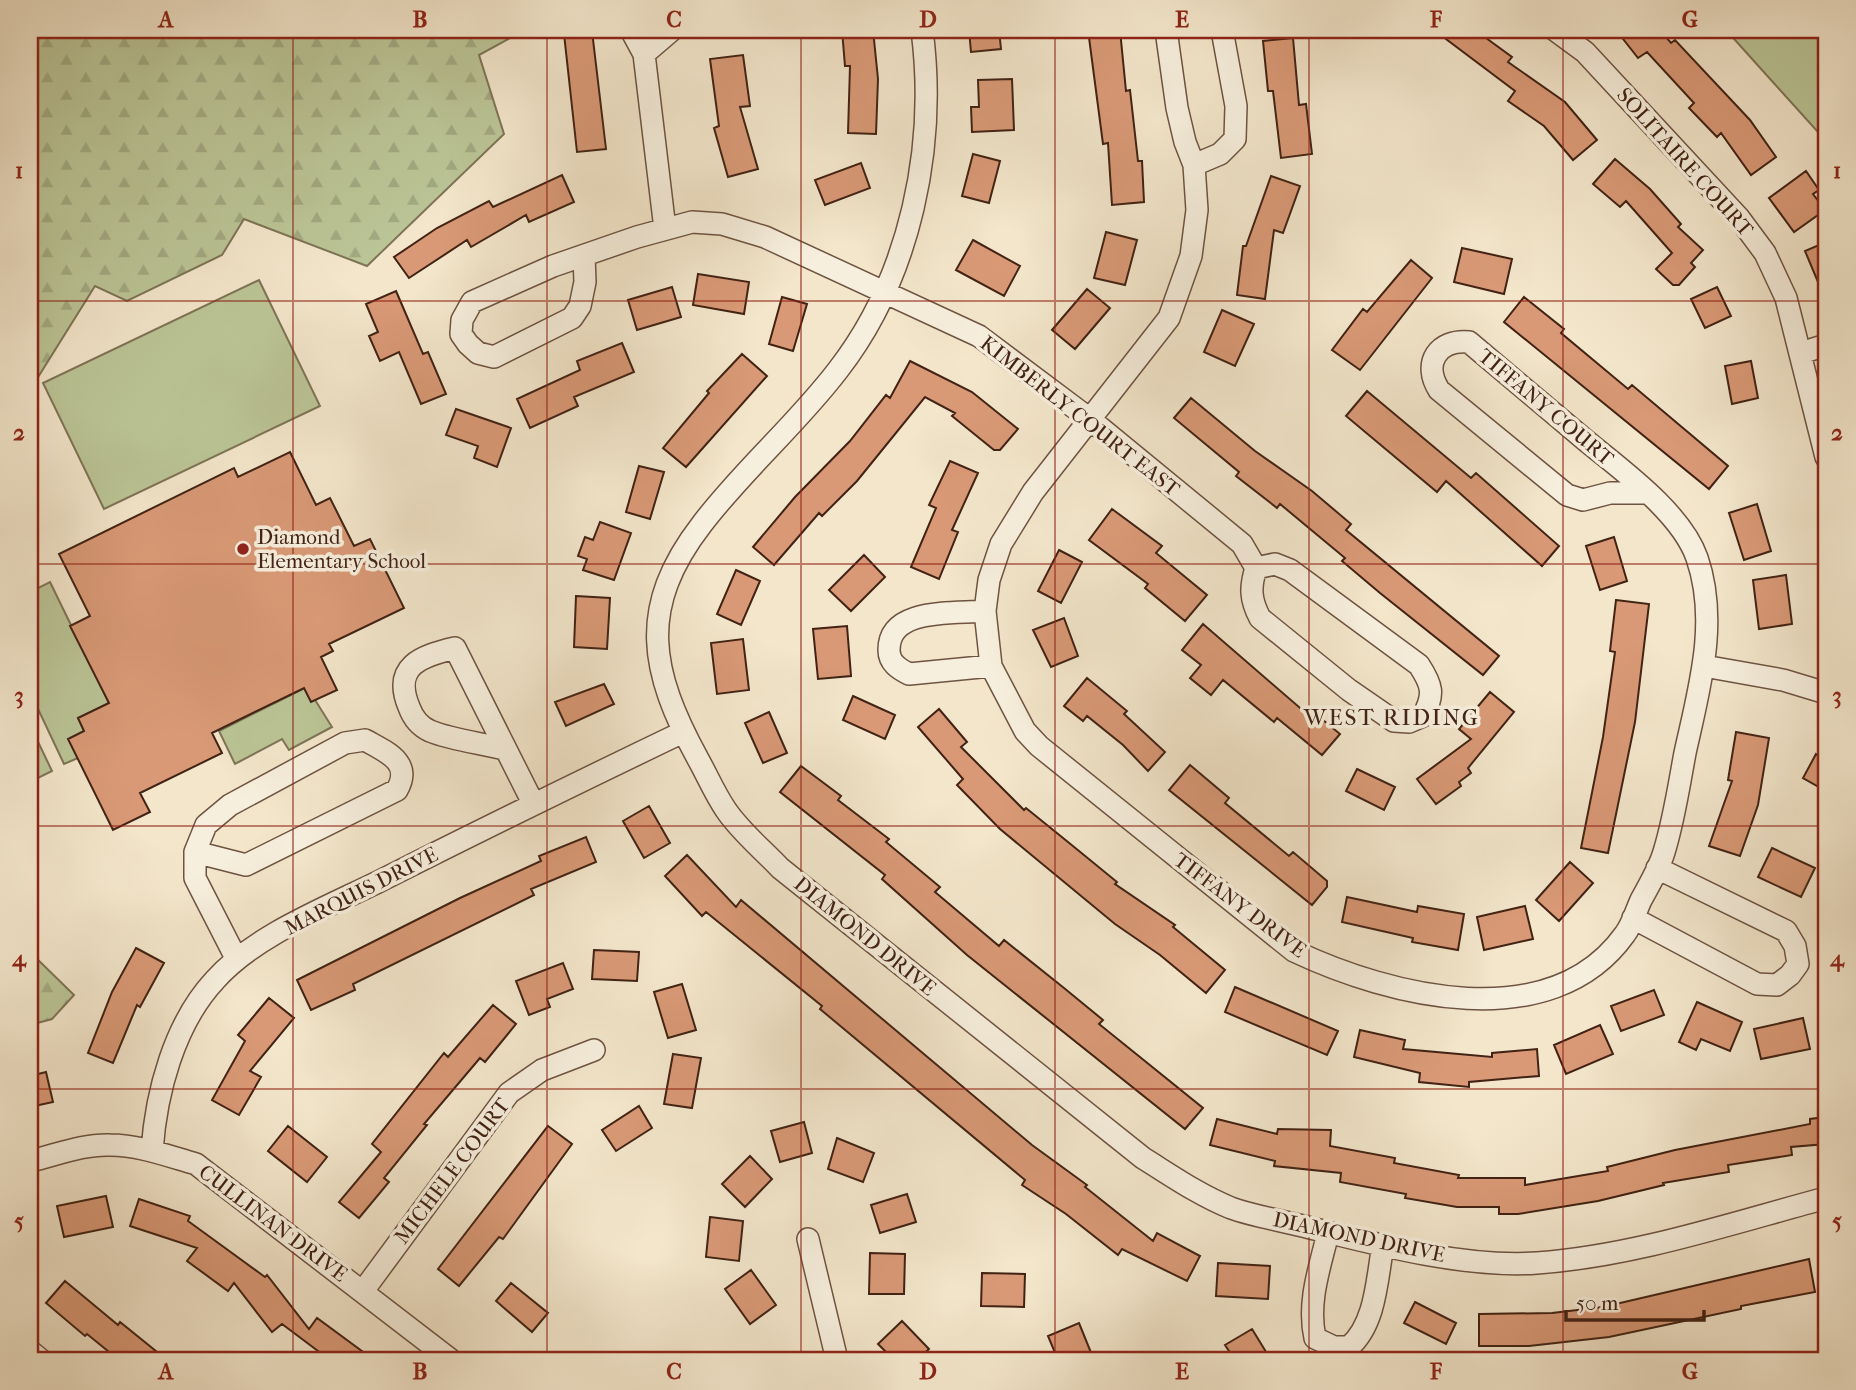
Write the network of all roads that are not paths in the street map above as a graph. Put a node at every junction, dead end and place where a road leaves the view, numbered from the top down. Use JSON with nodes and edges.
{"nodes":[{"id":1,"x":631,"y":30,"type":"edge"},
{"id":2,"x":672,"y":30,"type":"edge"},
{"id":3,"x":922,"y":30,"type":"edge"},
{"id":4,"x":1166,"y":30,"type":"edge"},
{"id":5,"x":1222,"y":30,"type":"edge"},
{"id":6,"x":1555,"y":30,"type":"edge"},
{"id":7,"x":644,"y":54,"type":"junction"},
{"id":8,"x":1194,"y":165,"type":"junction"},
{"id":9,"x":665,"y":229,"type":"junction"},
{"id":10,"x":584,"y":256,"type":"junction"},
{"id":11,"x":885,"y":290,"type":"junction"},
{"id":12,"x":1826,"y":345,"type":"edge"},
{"id":13,"x":1801,"y":353,"type":"junction"},
{"id":14,"x":1091,"y":420,"type":"junction"},
{"id":15,"x":1826,"y":457,"type":"edge"},
{"id":16,"x":1647,"y":493,"type":"junction"},
{"id":17,"x":1256,"y":568,"type":"junction"},
{"id":18,"x":985,"y":611,"type":"junction"},
{"id":19,"x":991,"y":666,"type":"junction"},
{"id":20,"x":1704,"y":666,"type":"junction"},
{"id":21,"x":1826,"y":693,"type":"edge"},
{"id":22,"x":683,"y":732,"type":"junction"},
{"id":23,"x":504,"y":749,"type":"junction"},
{"id":24,"x":533,"y":803,"type":"junction"},
{"id":25,"x":195,"y":852,"type":"junction"},
{"id":26,"x":1657,"y":868,"type":"junction"},
{"id":27,"x":1633,"y":918,"type":"junction"},
{"id":28,"x":236,"y":958,"type":"junction"},
{"id":29,"x":594,"y":1050,"type":"dead end"},
{"id":30,"x":152,"y":1152,"type":"junction"},
{"id":31,"x":30,"y":1161,"type":"edge"},
{"id":32,"x":1826,"y":1198,"type":"edge"},
{"id":33,"x":1328,"y":1233,"type":"junction"},
{"id":34,"x":808,"y":1239,"type":"dead end"},
{"id":35,"x":1383,"y":1244,"type":"junction"},
{"id":36,"x":363,"y":1291,"type":"junction"},
{"id":37,"x":30,"y":1351,"type":"edge"},
{"id":38,"x":41,"y":1360,"type":"edge"},
{"id":39,"x":452,"y":1360,"type":"edge"},
{"id":40,"x":837,"y":1360,"type":"edge"}],
"edges":[{"from":1,"to":7,"type":"street"},
{"from":2,"to":7,"type":"street"},
{"from":3,"to":11,"type":"street","name":"DIAMOND DRIVE"},
{"from":4,"to":8,"type":"street","name":"TIFFANY DRIVE"},
{"from":5,"to":8,"type":"street"},
{"from":6,"to":13,"type":"street","name":"SOLITAIRE COURT"},
{"from":7,"to":9,"type":"street"},
{"from":8,"to":14,"type":"street","name":"TIFFANY DRIVE"},
{"from":9,"to":10,"type":"street","name":"KIMBERLY COURT EAST"},
{"from":9,"to":11,"type":"street","name":"KIMBERLY COURT EAST"},
{"from":10,"to":10,"type":"street","name":"KIMBERLY COURT EAST"},
{"from":11,"to":14,"type":"street","name":"KIMBERLY COURT EAST"},
{"from":11,"to":22,"type":"street","name":"DIAMOND DRIVE"},
{"from":12,"to":13,"type":"street"},
{"from":13,"to":15,"type":"street","name":"SOLITAIRE COURT"},
{"from":14,"to":17,"type":"street","name":"KIMBERLY COURT EAST"},
{"from":14,"to":18,"type":"street","name":"TIFFANY DRIVE"},
{"from":16,"to":16,"type":"street","name":"TIFFANY COURT"},
{"from":16,"to":20,"type":"street","name":"TIFFANY COURT"},
{"from":17,"to":17,"type":"street"},
{"from":18,"to":19,"type":"street","name":"TIFFANY DRIVE"},
{"from":18,"to":19,"type":"street"},
{"from":19,"to":27,"type":"street","name":"TIFFANY DRIVE"},
{"from":20,"to":21,"type":"street"},
{"from":20,"to":26,"type":"street","name":"TIFFANY DRIVE"},
{"from":22,"to":24,"type":"street","name":"MARQUIS DRIVE"},
{"from":22,"to":33,"type":"street","name":"DIAMOND DRIVE"},
{"from":23,"to":23,"type":"street"},
{"from":23,"to":24,"type":"street"},
{"from":24,"to":28,"type":"street","name":"MARQUIS DRIVE"},
{"from":25,"to":25,"type":"street"},
{"from":25,"to":28,"type":"street"},
{"from":26,"to":27,"type":"street","name":"TIFFANY DRIVE"},
{"from":26,"to":27,"type":"street"},
{"from":28,"to":30,"type":"street","name":"MARQUIS DRIVE"},
{"from":29,"to":36,"type":"street","name":"MICHELE COURT"},
{"from":30,"to":31,"type":"street","name":"CULLINAN DRIVE"},
{"from":30,"to":36,"type":"street","name":"CULLINAN DRIVE"},
{"from":32,"to":35,"type":"street","name":"DIAMOND DRIVE"},
{"from":33,"to":35,"type":"street","name":"DIAMOND DRIVE"},
{"from":33,"to":35,"type":"street"},
{"from":34,"to":40,"type":"street"},
{"from":36,"to":39,"type":"street","name":"CULLINAN DRIVE"},
{"from":37,"to":38,"type":"street"}]}
